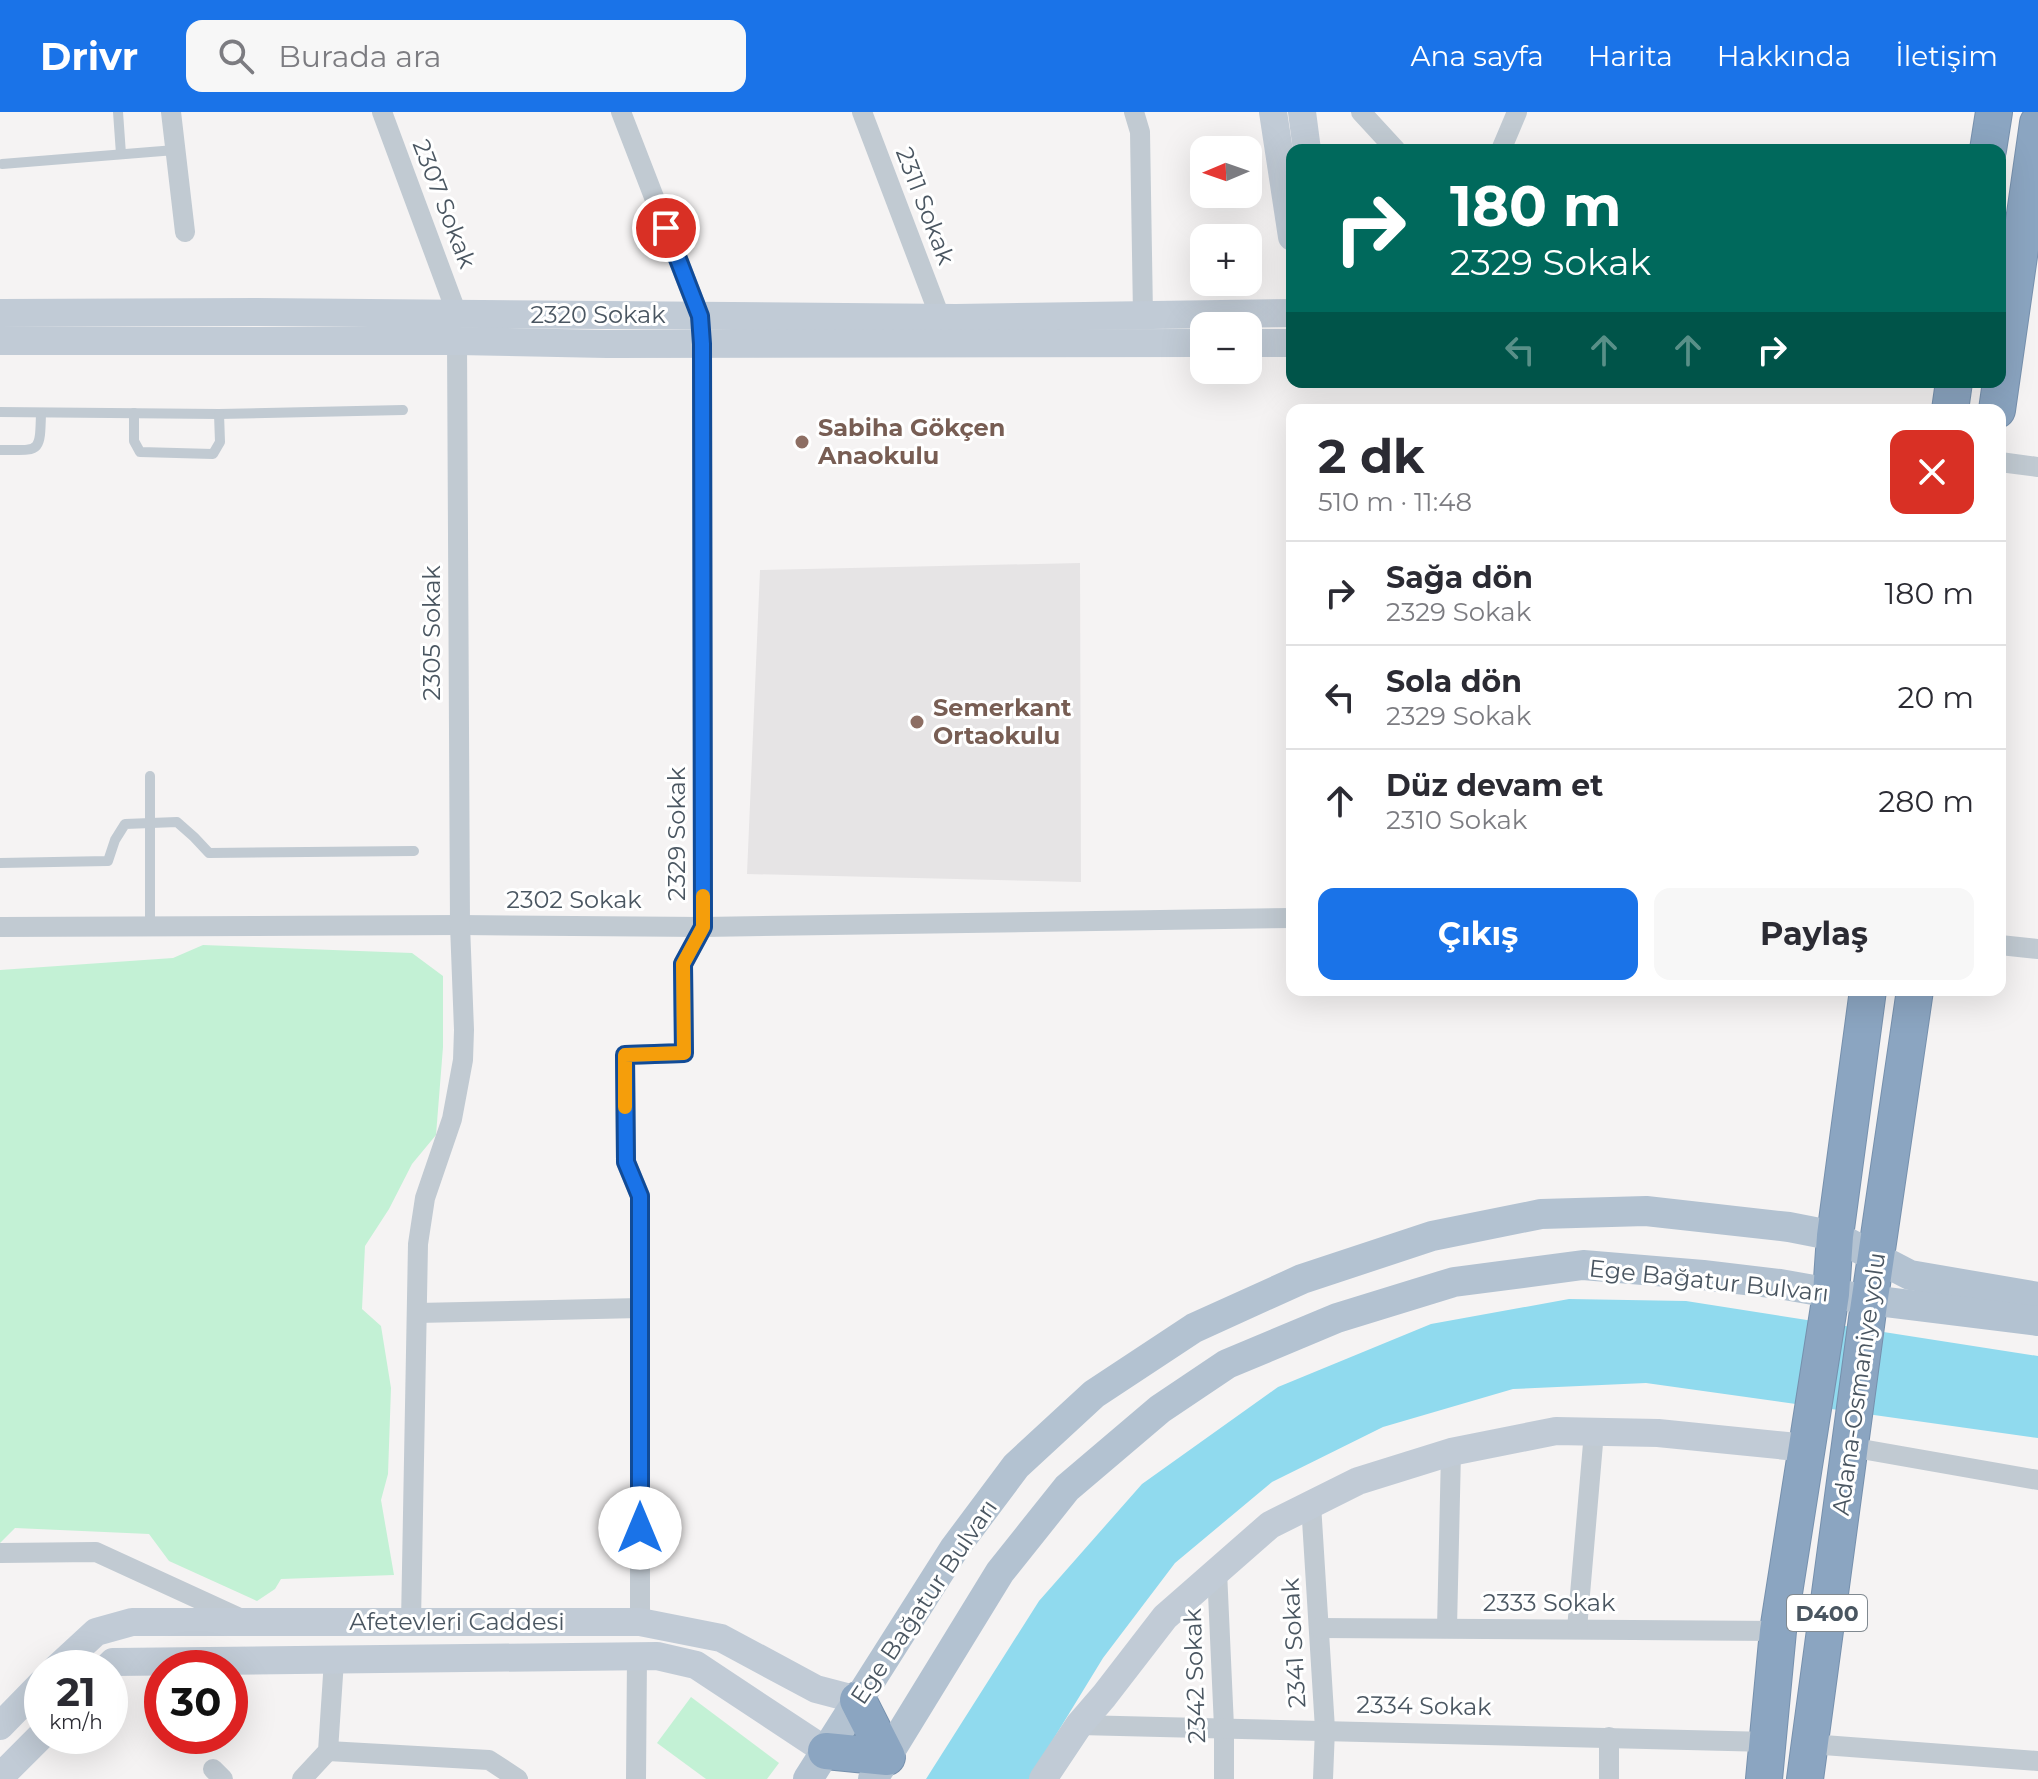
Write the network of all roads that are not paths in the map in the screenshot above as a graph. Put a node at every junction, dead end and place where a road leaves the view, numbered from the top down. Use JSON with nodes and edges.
{"nodes":[{"id":1,"x":118,"y":112,"type":"edge"},
{"id":2,"x":171,"y":112,"type":"edge"},
{"id":3,"x":382,"y":112,"type":"edge"},
{"id":4,"x":621,"y":112,"type":"edge"},
{"id":5,"x":862,"y":112,"type":"edge"},
{"id":6,"x":1134,"y":112,"type":"edge"},
{"id":7,"x":1273,"y":112,"type":"edge"},
{"id":8,"x":1302,"y":112,"type":"edge"},
{"id":9,"x":1361,"y":112,"type":"edge"},
{"id":10,"x":1517,"y":112,"type":"edge"},
{"id":11,"x":1994,"y":112,"type":"edge"},
{"id":12,"x":2038,"y":123,"type":"edge"},
{"id":13,"x":1306,"y":144,"type":"edge"},
{"id":14,"x":1390,"y":144,"type":"edge"},
{"id":15,"x":1504,"y":144,"type":"edge"},
{"id":16,"x":1989,"y":144,"type":"edge"},
{"id":17,"x":175,"y":150,"type":"junction"},
{"id":18,"x":121,"y":154,"type":"junction"},
{"id":19,"x":2,"y":164,"type":"edge"},
{"id":20,"x":1286,"y":169,"type":"edge"},
{"id":21,"x":185,"y":232,"type":"dead end"},
{"id":22,"x":0,"y":313,"type":"edge"},
{"id":23,"x":1286,"y":313,"type":"edge"},
{"id":24,"x":1143,"y":315,"type":"junction"},
{"id":25,"x":940,"y":317,"type":"junction"},
{"id":26,"x":457,"y":328,"type":"junction"},
{"id":27,"x":701,"y":330,"type":"junction"},
{"id":28,"x":0,"y":341,"type":"edge"},
{"id":29,"x":1190,"y":343,"type":"edge"},
{"id":30,"x":1262,"y":343,"type":"edge"},
{"id":31,"x":1286,"y":343,"type":"edge"},
{"id":32,"x":2006,"y":347,"type":"edge"},
{"id":33,"x":403,"y":410,"type":"dead end"},
{"id":34,"x":0,"y":412,"type":"edge"},
{"id":35,"x":41,"y":413,"type":"junction"},
{"id":36,"x":134,"y":413,"type":"junction"},
{"id":37,"x":219,"y":414,"type":"junction"},
{"id":38,"x":0,"y":450,"type":"edge"},
{"id":39,"x":2006,"y":463,"type":"edge"},
{"id":40,"x":2038,"y":467,"type":"edge"},
{"id":41,"x":150,"y":776,"type":"dead end"},
{"id":42,"x":150,"y":822,"type":"junction"},
{"id":43,"x":414,"y":851,"type":"dead end"},
{"id":44,"x":0,"y":863,"type":"edge"},
{"id":45,"x":1286,"y":918,"type":"edge"},
{"id":46,"x":460,"y":925,"type":"junction"},
{"id":47,"x":0,"y":927,"type":"edge"},
{"id":48,"x":150,"y":927,"type":"junction"},
{"id":49,"x":703,"y":927,"type":"junction"},
{"id":50,"x":2006,"y":946,"type":"edge"},
{"id":51,"x":2038,"y":949,"type":"edge"},
{"id":52,"x":1867,"y":996,"type":"edge"},
{"id":53,"x":1914,"y":996,"type":"edge"},
{"id":54,"x":1835,"y":1236,"type":"junction"},
{"id":55,"x":1876,"y":1256,"type":"junction"},
{"id":56,"x":2038,"y":1297,"type":"edge"},
{"id":57,"x":1830,"y":1300,"type":"junction"},
{"id":58,"x":1869,"y":1306,"type":"junction"},
{"id":59,"x":640,"y":1308,"type":"junction"},
{"id":60,"x":417,"y":1313,"type":"junction"},
{"id":61,"x":2038,"y":1321,"type":"edge"},
{"id":62,"x":1594,"y":1432,"type":"junction"},
{"id":63,"x":1850,"y":1447,"type":"junction"},
{"id":64,"x":1807,"y":1448,"type":"junction"},
{"id":65,"x":1451,"y":1452,"type":"junction"},
{"id":66,"x":2038,"y":1480,"type":"edge"},
{"id":67,"x":1311,"y":1504,"type":"junction"},
{"id":68,"x":0,"y":1553,"type":"edge"},
{"id":69,"x":1217,"y":1571,"type":"junction"},
{"id":70,"x":250,"y":1622,"type":"junction"},
{"id":71,"x":411,"y":1622,"type":"junction"},
{"id":72,"x":640,"y":1622,"type":"junction"},
{"id":73,"x":1319,"y":1628,"type":"junction"},
{"id":74,"x":1447,"y":1628,"type":"junction"},
{"id":75,"x":1577,"y":1629,"type":"junction"},
{"id":76,"x":1778,"y":1631,"type":"junction"},
{"id":77,"x":76,"y":1650,"type":"edge"},
{"id":78,"x":637,"y":1656,"type":"junction"},
{"id":79,"x":334,"y":1660,"type":"junction"},
{"id":80,"x":128,"y":1662,"type":"edge"},
{"id":81,"x":858,"y":1700,"type":"junction"},
{"id":82,"x":24,"y":1701,"type":"edge"},
{"id":83,"x":1079,"y":1725,"type":"junction"},
{"id":84,"x":0,"y":1726,"type":"edge"},
{"id":85,"x":1224,"y":1727,"type":"junction"},
{"id":86,"x":1325,"y":1729,"type":"junction"},
{"id":87,"x":1609,"y":1737,"type":"junction"},
{"id":88,"x":1769,"y":1742,"type":"junction"},
{"id":89,"x":1810,"y":1744,"type":"junction"},
{"id":90,"x":328,"y":1751,"type":"junction"},
{"id":91,"x":24,"y":1753,"type":"edge"},
{"id":92,"x":2038,"y":1761,"type":"edge"},
{"id":93,"x":817,"y":1765,"type":"edge"},
{"id":94,"x":880,"y":1768,"type":"edge"},
{"id":95,"x":0,"y":1777,"type":"edge"},
{"id":96,"x":302,"y":1779,"type":"edge"},
{"id":97,"x":518,"y":1779,"type":"edge"},
{"id":98,"x":636,"y":1779,"type":"edge"},
{"id":99,"x":1043,"y":1779,"type":"edge"},
{"id":100,"x":1224,"y":1779,"type":"edge"},
{"id":101,"x":1323,"y":1779,"type":"edge"},
{"id":102,"x":1609,"y":1779,"type":"edge"},
{"id":103,"x":1764,"y":1779,"type":"edge"},
{"id":104,"x":1805,"y":1779,"type":"edge"}],
"edges":[{"from":1,"to":18,"type":"lane"},
{"from":2,"to":17,"type":"street"},
{"from":3,"to":26,"type":"street","name":"2307 Sokak"},
{"from":4,"to":27,"type":"street"},
{"from":5,"to":25,"type":"street","name":"2311 Sokak"},
{"from":6,"to":24,"type":"street"},
{"from":7,"to":20,"type":"street"},
{"from":8,"to":13,"type":"street"},
{"from":9,"to":14,"type":"street"},
{"from":10,"to":15,"type":"street"},
{"from":11,"to":16,"type":"highway"},
{"from":12,"to":32,"type":"highway"},
{"from":17,"to":18,"type":"lane"},
{"from":17,"to":21,"type":"street"},
{"from":18,"to":19,"type":"lane"},
{"from":22,"to":26,"type":"street","name":"2320 Sokak"},
{"from":23,"to":24,"type":"street","name":"2320 Sokak"},
{"from":24,"to":25,"type":"street","name":"2320 Sokak"},
{"from":25,"to":27,"type":"street","name":"2320 Sokak"},
{"from":26,"to":27,"type":"street","name":"2320 Sokak"},
{"from":26,"to":28,"type":"street","name":"2320 Sokak"},
{"from":26,"to":46,"type":"street","name":"2305 Sokak"},
{"from":27,"to":29,"type":"street","name":"2320 Sokak"},
{"from":27,"to":49,"type":"street","name":"2329 Sokak"},
{"from":30,"to":31,"type":"street"},
{"from":33,"to":37,"type":"lane"},
{"from":34,"to":35,"type":"lane"},
{"from":35,"to":36,"type":"lane"},
{"from":35,"to":38,"type":"lane"},
{"from":36,"to":37,"type":"lane"},
{"from":36,"to":37,"type":"lane"},
{"from":39,"to":40,"type":"street"},
{"from":41,"to":42,"type":"lane"},
{"from":42,"to":43,"type":"lane"},
{"from":42,"to":44,"type":"lane"},
{"from":42,"to":48,"type":"lane"},
{"from":45,"to":49,"type":"street","name":"2302 Sokak"},
{"from":46,"to":48,"type":"street","name":"2302 Sokak"},
{"from":46,"to":49,"type":"street","name":"2302 Sokak"},
{"from":46,"to":60,"type":"street","name":"2305 Sokak"},
{"from":47,"to":48,"type":"street","name":"2302 Sokak"},
{"from":49,"to":59,"type":"street","name":"2329 Sokak"},
{"from":50,"to":51,"type":"street"},
{"from":52,"to":54,"type":"highway","name":"Adana-Osmaniye yolu","number":"D400"},
{"from":53,"to":55,"type":"highway","name":"Adana-Osmaniye yolu","number":"D400"},
{"from":54,"to":55,"type":"main road","name":"Ege Bağatur Bulvarı"},
{"from":54,"to":57,"type":"highway","name":"Adana-Osmaniye yolu","number":"D400"},
{"from":54,"to":81,"type":"main road","name":"Ege Bağatur Bulvarı"},
{"from":55,"to":56,"type":"main road","name":"Ege Bağatur Bulvarı"},
{"from":55,"to":58,"type":"highway","name":"Adana-Osmaniye yolu","number":"D400"},
{"from":57,"to":58,"type":"main road","name":"Ege Bağatur Bulvarı"},
{"from":57,"to":64,"type":"highway","name":"Adana-Osmaniye yolu","number":"D400"},
{"from":57,"to":94,"type":"main road","name":"Ege Bağatur Bulvarı"},
{"from":58,"to":61,"type":"main road","name":"Ege Bağatur Bulvarı"},
{"from":58,"to":63,"type":"highway","name":"Adana-Osmaniye yolu","number":"D400"},
{"from":59,"to":60,"type":"street"},
{"from":59,"to":72,"type":"street","name":"2329 Sokak"},
{"from":60,"to":71,"type":"street","name":"2305 Sokak"},
{"from":62,"to":64,"type":"street"},
{"from":62,"to":65,"type":"street"},
{"from":62,"to":75,"type":"street"},
{"from":63,"to":66,"type":"street"},
{"from":63,"to":89,"type":"highway","name":"Adana-Osmaniye yolu","number":"D400"},
{"from":64,"to":76,"type":"highway","number":"D400"},
{"from":65,"to":67,"type":"street"},
{"from":65,"to":74,"type":"street"},
{"from":67,"to":69,"type":"street"},
{"from":67,"to":73,"type":"street","name":"2341 Sokak"},
{"from":68,"to":70,"type":"street"},
{"from":69,"to":83,"type":"street"},
{"from":69,"to":85,"type":"street","name":"2342 Sokak"},
{"from":70,"to":71,"type":"street","name":"Afetevleri Caddesi"},
{"from":70,"to":77,"type":"street","name":"Afetevleri Caddesi"},
{"from":71,"to":72,"type":"street","name":"Afetevleri Caddesi"},
{"from":72,"to":81,"type":"street","name":"Afetevleri Caddesi"},
{"from":73,"to":74,"type":"street","name":"2333 Sokak"},
{"from":73,"to":86,"type":"street","name":"2341 Sokak"},
{"from":74,"to":75,"type":"street","name":"2333 Sokak"},
{"from":75,"to":76,"type":"street","name":"2333 Sokak"},
{"from":76,"to":88,"type":"highway","number":"D400"},
{"from":78,"to":79,"type":"street","name":"Afetevleri Caddesi"},
{"from":78,"to":93,"type":"street","name":"Afetevleri Caddesi"},
{"from":78,"to":98,"type":"street"},
{"from":79,"to":80,"type":"street","name":"Afetevleri Caddesi"},
{"from":79,"to":90,"type":"street"},
{"from":81,"to":93,"type":"main road","name":"Ege Bağatur Bulvarı"},
{"from":81,"to":94,"type":"highway"},
{"from":82,"to":84,"type":"street"},
{"from":83,"to":85,"type":"street","name":"2334 Sokak"},
{"from":83,"to":99,"type":"street"},
{"from":85,"to":86,"type":"street","name":"2334 Sokak"},
{"from":85,"to":100,"type":"street","name":"2342 Sokak"},
{"from":86,"to":87,"type":"street","name":"2334 Sokak"},
{"from":86,"to":101,"type":"street","name":"2341 Sokak"},
{"from":87,"to":88,"type":"street","name":"2334 Sokak"},
{"from":87,"to":102,"type":"street"},
{"from":88,"to":103,"type":"highway","number":"D400"},
{"from":89,"to":92,"type":"street"},
{"from":89,"to":104,"type":"highway","name":"Adana-Osmaniye yolu","number":"D400"},
{"from":90,"to":96,"type":"street"},
{"from":90,"to":97,"type":"street"},
{"from":91,"to":95,"type":"street"},
{"from":93,"to":94,"type":"highway"}]}
